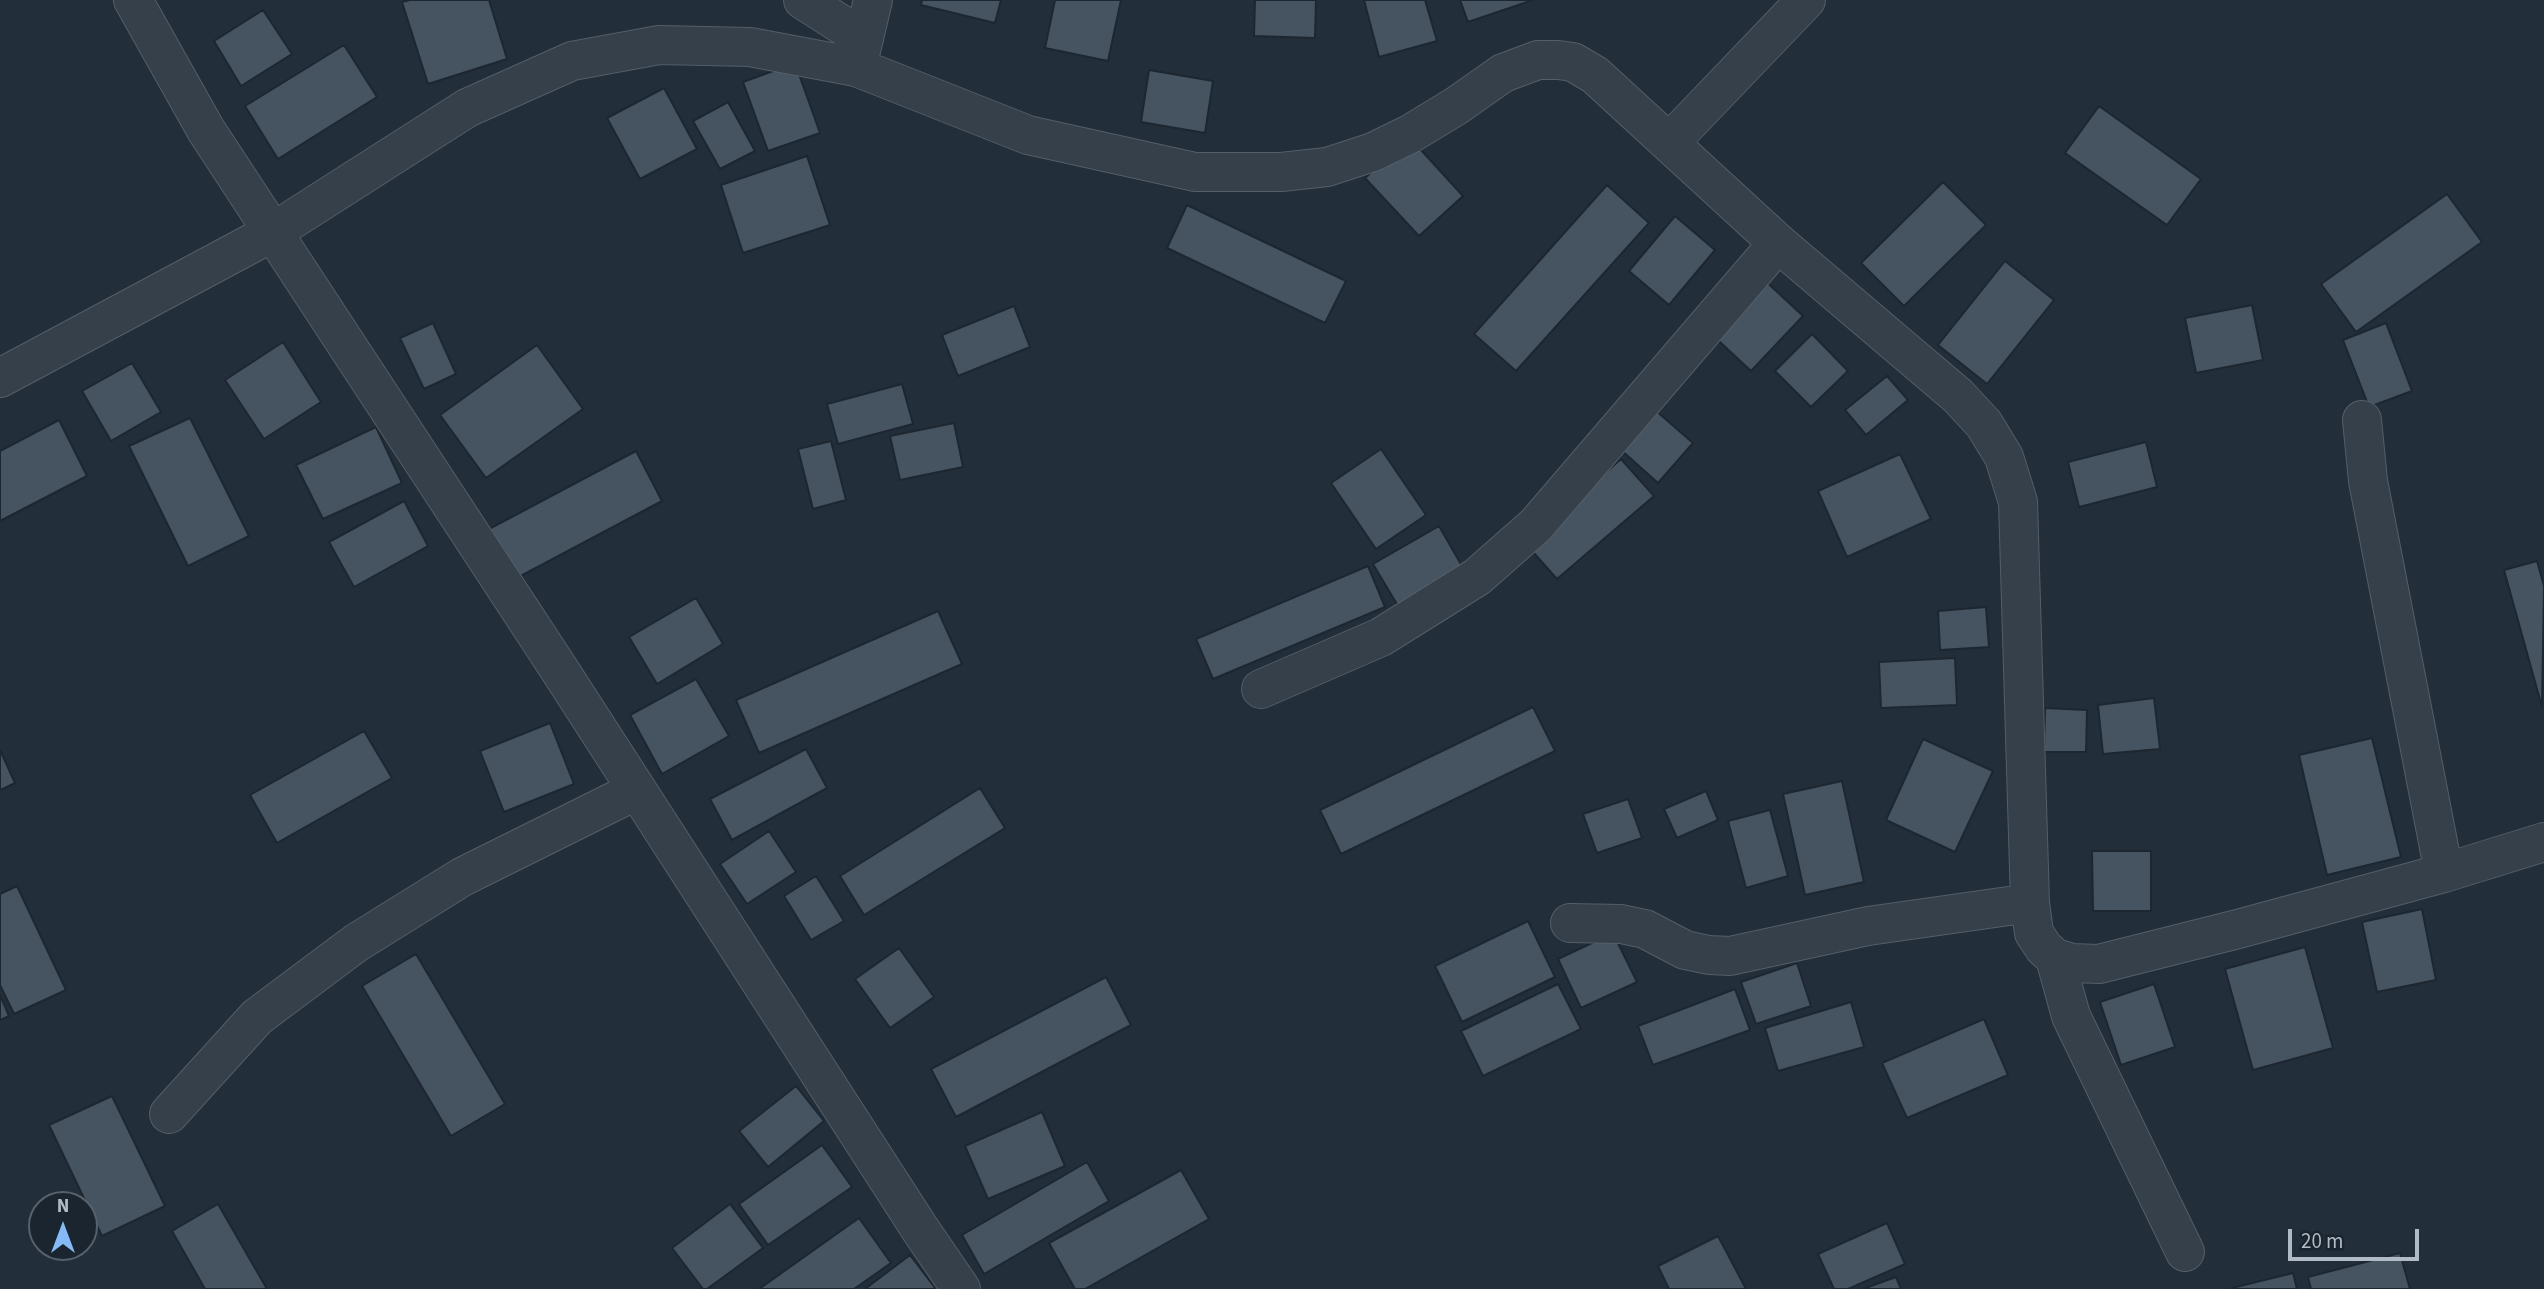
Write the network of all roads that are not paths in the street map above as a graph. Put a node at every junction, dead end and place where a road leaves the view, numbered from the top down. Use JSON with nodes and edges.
{"nodes":[{"id":1,"x":133,"y":0,"type":"edge"},
{"id":2,"x":803,"y":0,"type":"edge"},
{"id":3,"x":873,"y":0,"type":"edge"},
{"id":4,"x":1805,"y":0,"type":"edge"},
{"id":5,"x":860,"y":53,"type":"junction"},
{"id":6,"x":1670,"y":142,"type":"junction"},
{"id":7,"x":273,"y":232,"type":"junction"},
{"id":8,"x":1778,"y":243,"type":"junction"},
{"id":9,"x":0,"y":378,"type":"edge"},
{"id":10,"x":2362,"y":420,"type":"dead end"},
{"id":11,"x":1261,"y":689,"type":"dead end"},
{"id":12,"x":637,"y":790,"type":"junction"},
{"id":13,"x":2544,"y":842,"type":"edge"},
{"id":14,"x":2444,"y":873,"type":"junction"},
{"id":15,"x":2030,"y":903,"type":"junction"},
{"id":16,"x":1570,"y":923,"type":"dead end"},
{"id":17,"x":2055,"y":958,"type":"junction"},
{"id":18,"x":169,"y":1114,"type":"dead end"},
{"id":19,"x":2186,"y":1252,"type":"dead end"},
{"id":20,"x":961,"y":1289,"type":"edge"}],
"edges":[{"from":1,"to":7,"type":"street"},
{"from":2,"to":5,"type":"street"},
{"from":3,"to":5,"type":"street"},
{"from":4,"to":6,"type":"street"},
{"from":5,"to":6,"type":"street"},
{"from":5,"to":7,"type":"street"},
{"from":6,"to":8,"type":"street"},
{"from":7,"to":9,"type":"street"},
{"from":7,"to":12,"type":"street"},
{"from":8,"to":11,"type":"street"},
{"from":8,"to":15,"type":"street"},
{"from":10,"to":14,"type":"street"},
{"from":12,"to":18,"type":"street"},
{"from":12,"to":20,"type":"street"},
{"from":13,"to":14,"type":"street"},
{"from":14,"to":17,"type":"street"},
{"from":15,"to":16,"type":"street"},
{"from":15,"to":17,"type":"street"},
{"from":17,"to":19,"type":"street"}]}
